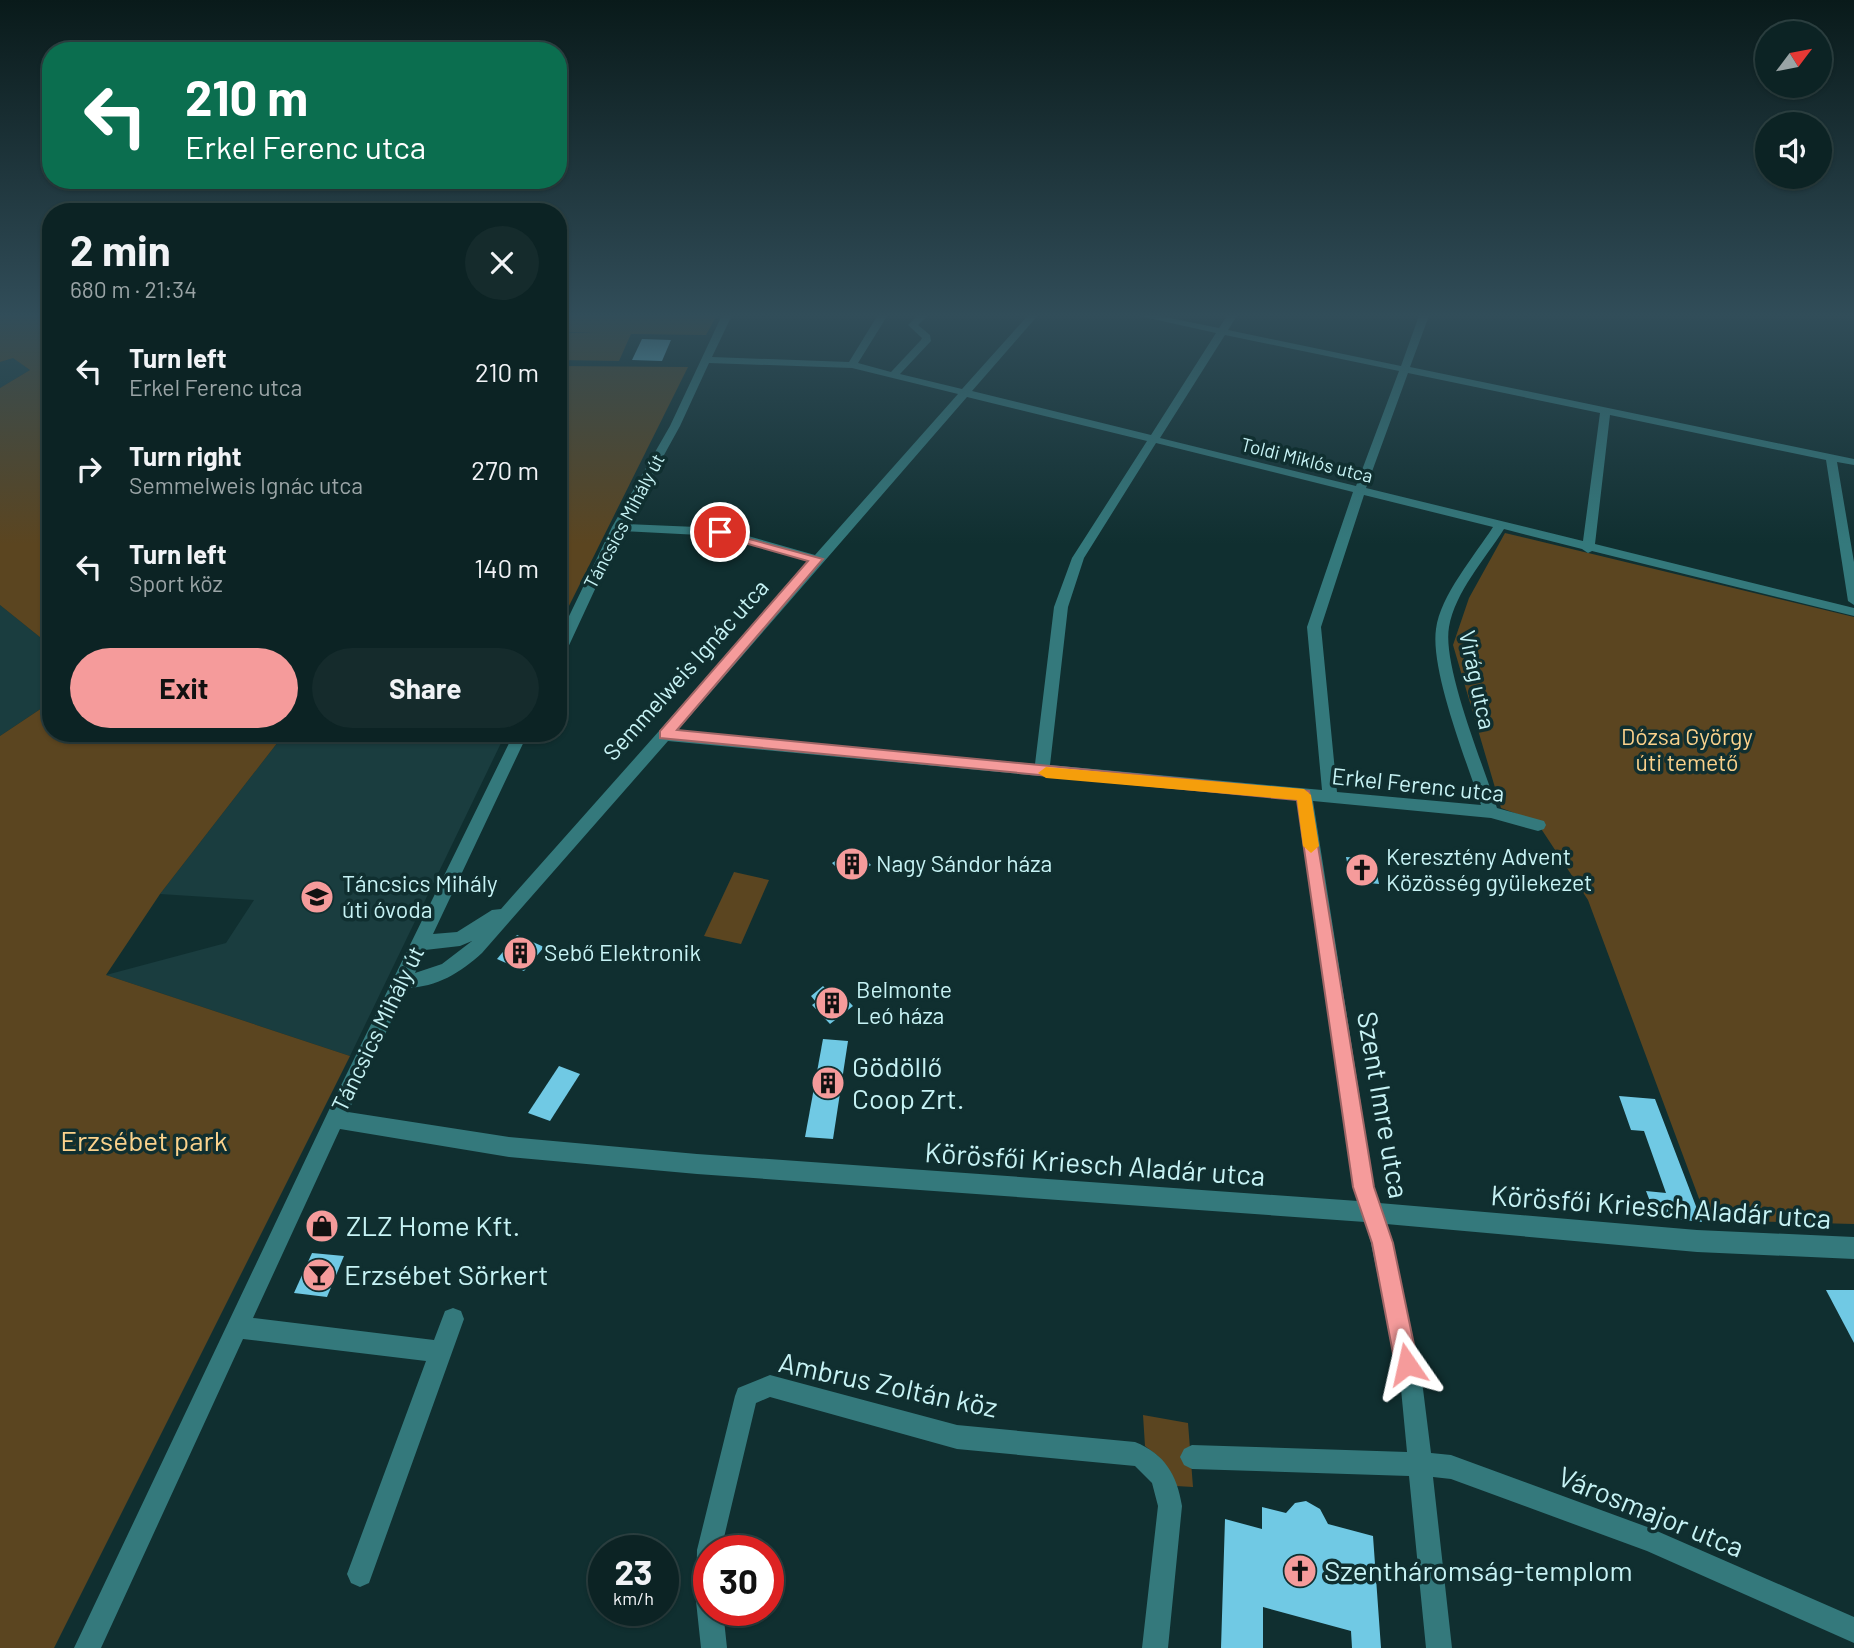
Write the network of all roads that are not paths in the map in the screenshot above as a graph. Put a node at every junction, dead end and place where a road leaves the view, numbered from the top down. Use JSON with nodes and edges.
{"nodes":[{"id":1,"x":692,"y":390,"type":"edge"},
{"id":2,"x":950,"y":390,"type":"edge"},
{"id":3,"x":969,"y":390,"type":"edge"},
{"id":4,"x":1184,"y":390,"type":"edge"},
{"id":5,"x":1397,"y":390,"type":"edge"},
{"id":6,"x":1499,"y":390,"type":"edge"},
{"id":7,"x":966,"y":394,"type":"junction"},
{"id":8,"x":1605,"y":412,"type":"junction"},
{"id":9,"x":1152,"y":440,"type":"junction"},
{"id":10,"x":1831,"y":457,"type":"junction"},
{"id":11,"x":1854,"y":462,"type":"edge"},
{"id":12,"x":1360,"y":491,"type":"junction"},
{"id":13,"x":1500,"y":526,"type":"junction"},
{"id":14,"x":618,"y":527,"type":"junction"},
{"id":15,"x":1588,"y":548,"type":"junction"},
{"id":16,"x":817,"y":559,"type":"junction"},
{"id":17,"x":1854,"y":601,"type":"edge"},
{"id":18,"x":1854,"y":612,"type":"edge"},
{"id":19,"x":567,"y":635,"type":"edge"},
{"id":20,"x":665,"y":735,"type":"junction"},
{"id":21,"x":517,"y":742,"type":"edge"},
{"id":22,"x":1042,"y":772,"type":"junction"},
{"id":23,"x":1304,"y":795,"type":"junction"},
{"id":24,"x":1330,"y":797,"type":"junction"},
{"id":25,"x":1491,"y":813,"type":"junction"},
{"id":26,"x":1538,"y":825,"type":"dead end"},
{"id":27,"x":514,"y":904,"type":"junction"},
{"id":28,"x":420,"y":943,"type":"junction"},
{"id":29,"x":402,"y":981,"type":"junction"},
{"id":30,"x":335,"y":1119,"type":"junction"},
{"id":31,"x":1371,"y":1213,"type":"junction"},
{"id":32,"x":1854,"y":1248,"type":"edge"},
{"id":33,"x":453,"y":1318,"type":"dead end"},
{"id":34,"x":239,"y":1327,"type":"junction"},
{"id":35,"x":441,"y":1352,"type":"junction"},
{"id":36,"x":1192,"y":1457,"type":"dead end"},
{"id":37,"x":1421,"y":1464,"type":"junction"},
{"id":38,"x":713,"y":1535,"type":"edge"},
{"id":39,"x":360,"y":1574,"type":"dead end"},
{"id":40,"x":712,"y":1626,"type":"edge"},
{"id":41,"x":1854,"y":1630,"type":"edge"},
{"id":42,"x":87,"y":1648,"type":"edge"},
{"id":43,"x":714,"y":1648,"type":"edge"},
{"id":44,"x":1155,"y":1648,"type":"edge"},
{"id":45,"x":1439,"y":1648,"type":"edge"}],
"edges":[{"from":1,"to":14,"type":"street","name":"Táncsics Mihály út"},
{"from":2,"to":7,"type":"street","name":"Toldi Miklós utca"},
{"from":3,"to":7,"type":"street","name":"Semmelweis Ignác utca"},
{"from":4,"to":9,"type":"street"},
{"from":5,"to":12,"type":"street"},
{"from":6,"to":8,"type":"street"},
{"from":7,"to":9,"type":"street","name":"Toldi Miklós utca"},
{"from":7,"to":16,"type":"street","name":"Semmelweis Ignác utca"},
{"from":8,"to":10,"type":"street"},
{"from":8,"to":15,"type":"street"},
{"from":9,"to":12,"type":"street","name":"Toldi Miklós utca"},
{"from":9,"to":22,"type":"street"},
{"from":10,"to":11,"type":"street"},
{"from":10,"to":17,"type":"street"},
{"from":12,"to":13,"type":"street","name":"Toldi Miklós utca"},
{"from":12,"to":24,"type":"street"},
{"from":13,"to":15,"type":"street","name":"Toldi Miklós utca"},
{"from":13,"to":25,"type":"street","name":"Virág utca"},
{"from":14,"to":16,"type":"street"},
{"from":14,"to":19,"type":"street","name":"Táncsics Mihály út"},
{"from":15,"to":18,"type":"street","name":"Toldi Miklós utca"},
{"from":16,"to":20,"type":"street","name":"Semmelweis Ignác utca"},
{"from":20,"to":22,"type":"street","name":"Erkel Ferenc utca"},
{"from":20,"to":27,"type":"street","name":"Semmelweis Ignác utca"},
{"from":21,"to":28,"type":"street","name":"Táncsics Mihály út"},
{"from":22,"to":23,"type":"street","name":"Erkel Ferenc utca"},
{"from":23,"to":24,"type":"street","name":"Erkel Ferenc utca"},
{"from":23,"to":31,"type":"street","name":"Szent Imre utca"},
{"from":24,"to":25,"type":"street","name":"Erkel Ferenc utca"},
{"from":25,"to":26,"type":"street","name":"Erkel Ferenc utca"},
{"from":27,"to":28,"type":"street","name":"Semmelweis Ignác utca"},
{"from":27,"to":29,"type":"street","name":"Semmelweis Ignác utca"},
{"from":28,"to":29,"type":"street","name":"Táncsics Mihály út"},
{"from":29,"to":30,"type":"street","name":"Táncsics Mihály út"},
{"from":30,"to":31,"type":"street","name":"Körösfői Kriesch Aladár utca"},
{"from":30,"to":34,"type":"street","name":"Táncsics Mihály út"},
{"from":31,"to":32,"type":"street","name":"Körösfői Kriesch Aladár utca"},
{"from":31,"to":37,"type":"street","name":"Szent Imre utca"},
{"from":33,"to":35,"type":"street"},
{"from":34,"to":35,"type":"street"},
{"from":34,"to":42,"type":"street","name":"Táncsics Mihály út"},
{"from":35,"to":39,"type":"street"},
{"from":36,"to":37,"type":"street"},
{"from":37,"to":41,"type":"street","name":"Városmajor utca"},
{"from":37,"to":45,"type":"street","name":"Szent Imre utca"},
{"from":38,"to":44,"type":"street","name":"Ambrus Zoltán köz"},
{"from":40,"to":43,"type":"street"}]}
